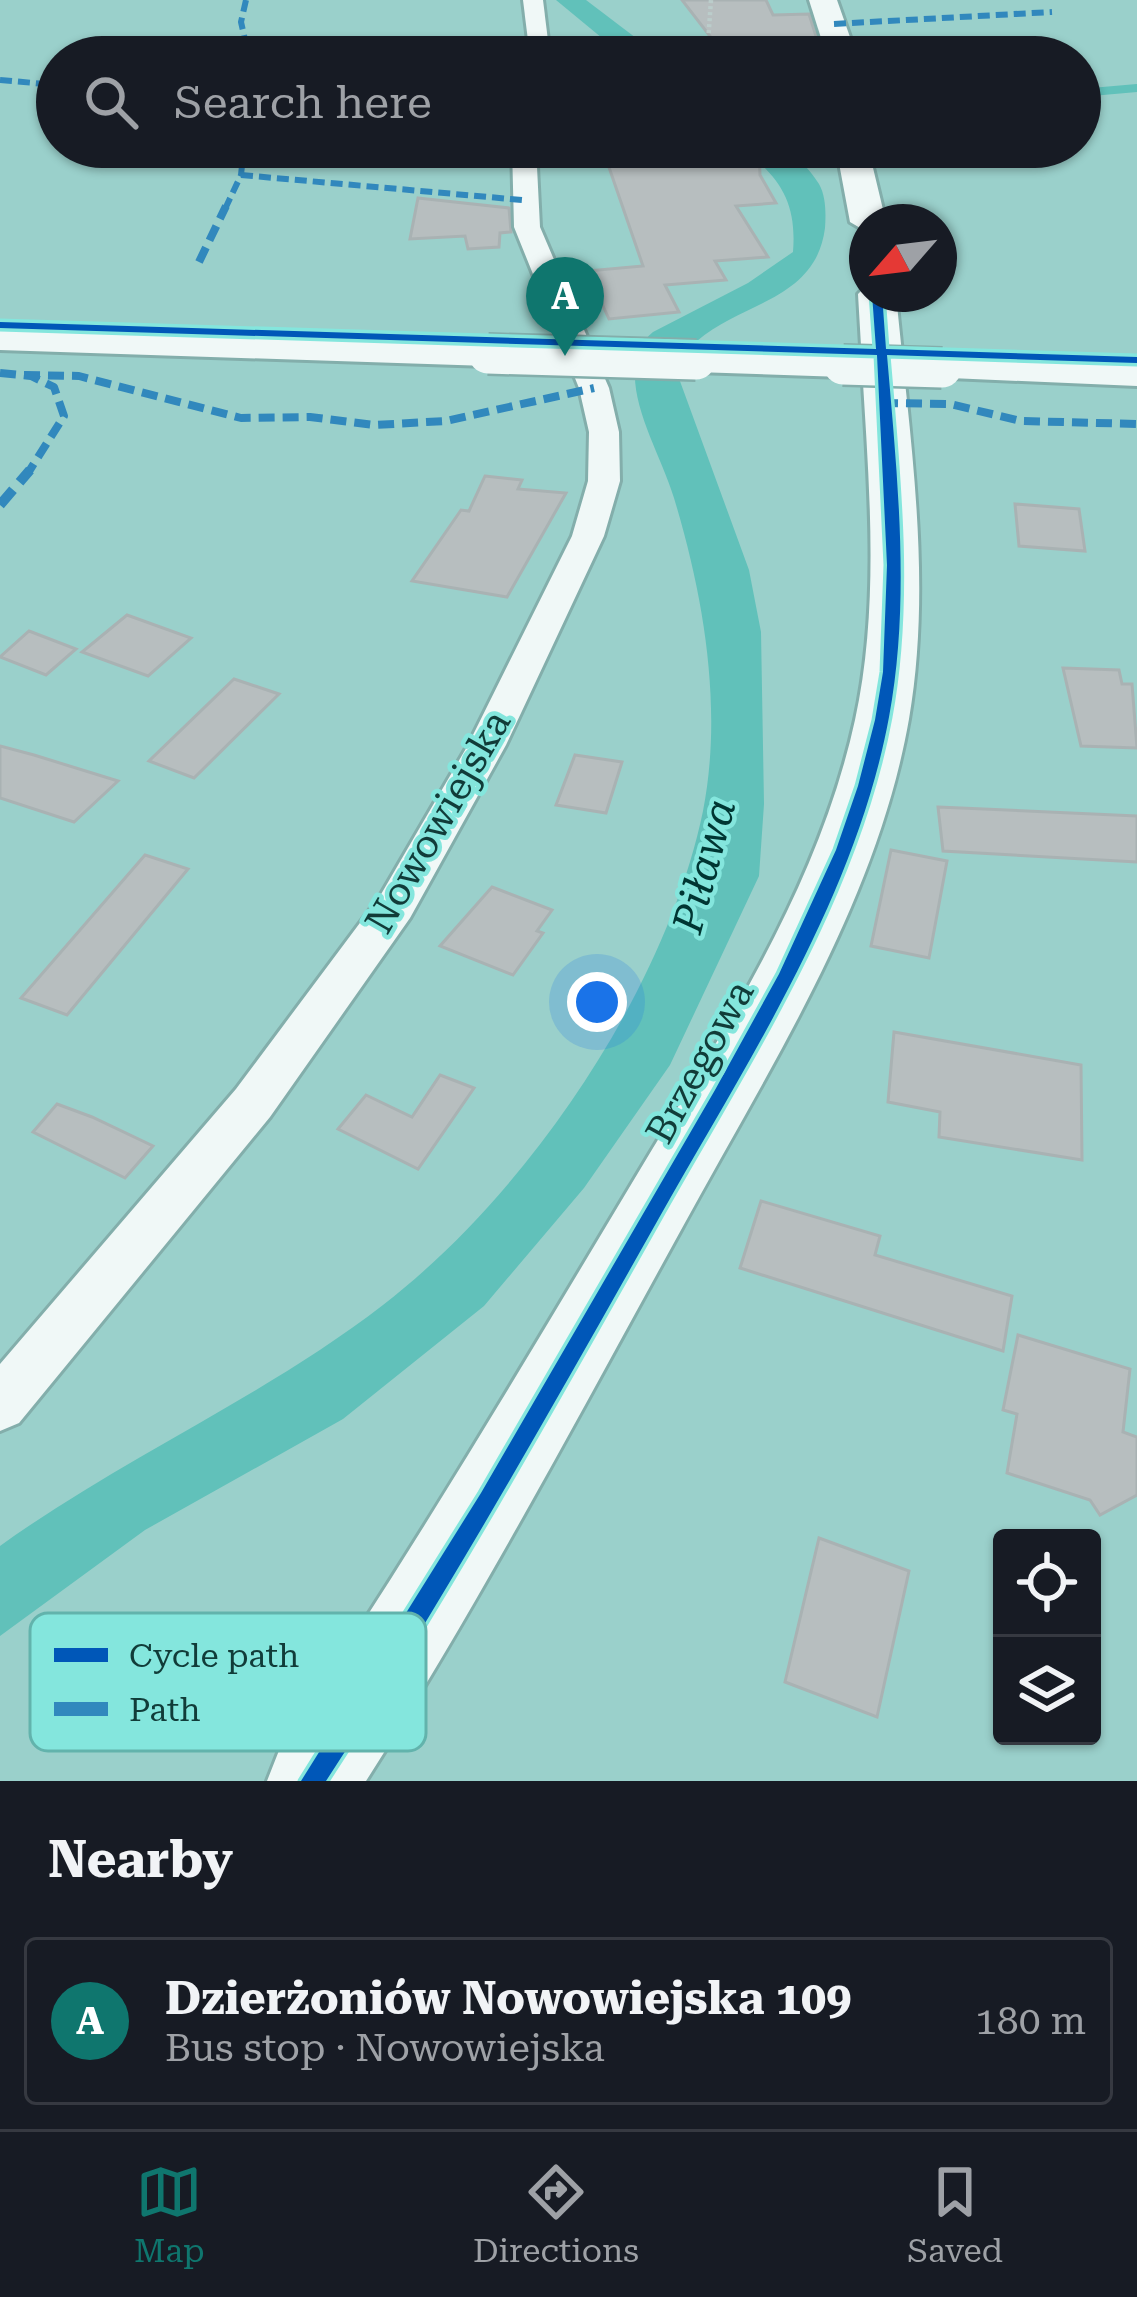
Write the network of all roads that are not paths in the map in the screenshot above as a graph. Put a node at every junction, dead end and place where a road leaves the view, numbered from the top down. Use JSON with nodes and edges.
{"nodes":[{"id":1,"x":533,"y":0,"type":"edge"},
{"id":2,"x":823,"y":0,"type":"edge"},
{"id":3,"x":540,"y":36,"type":"edge"},
{"id":4,"x":835,"y":36,"type":"edge"},
{"id":5,"x":525,"y":168,"type":"edge"},
{"id":6,"x":856,"y":168,"type":"edge"},
{"id":7,"x":864,"y":204,"type":"edge"},
{"id":8,"x":879,"y":312,"type":"edge"},
{"id":9,"x":0,"y":338,"type":"edge"},
{"id":10,"x":1137,"y":374,"type":"edge"},
{"id":11,"x":0,"y":1405,"type":"edge"},
{"id":12,"x":423,"y":1613,"type":"edge"},
{"id":13,"x":333,"y":1751,"type":"edge"},
{"id":14,"x":313,"y":1781,"type":"edge"}],
"edges":[{"from":1,"to":3,"type":"street"},
{"from":2,"to":4,"type":"street"},
{"from":5,"to":11,"type":"street","name":"Nowowiejska"},
{"from":6,"to":7,"type":"street"},
{"from":8,"to":12,"type":"street","name":"Brzegowa"},
{"from":9,"to":10,"type":"street","bridge":true},
{"from":13,"to":14,"type":"street","name":"Brzegowa"}]}
